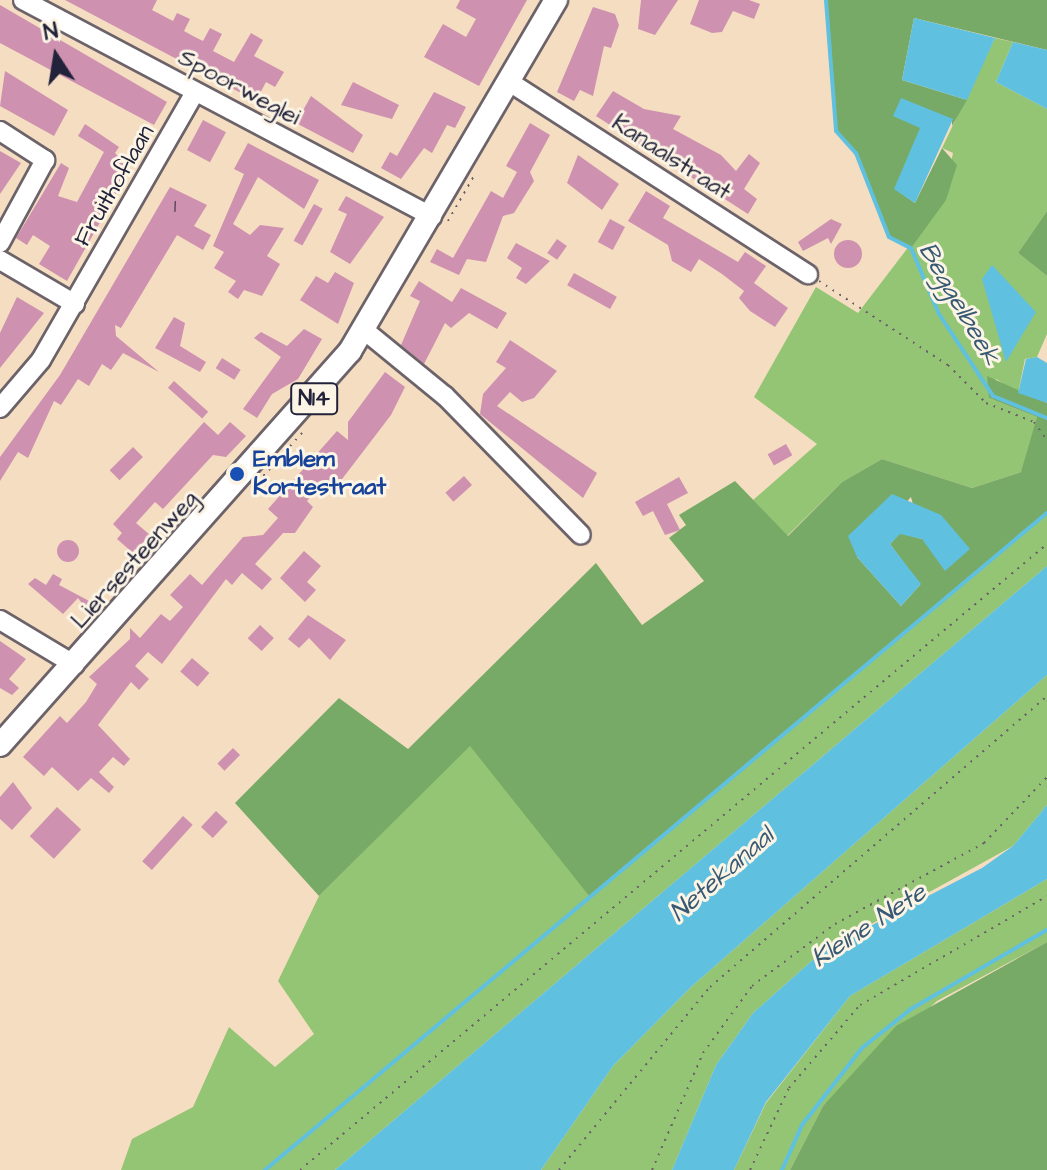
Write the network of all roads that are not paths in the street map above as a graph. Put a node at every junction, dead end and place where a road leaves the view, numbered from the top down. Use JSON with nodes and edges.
{"nodes":[{"id":1,"x":23,"y":0,"type":"edge"},
{"id":2,"x":556,"y":0,"type":"edge"},
{"id":3,"x":508,"y":81,"type":"junction"},
{"id":4,"x":195,"y":92,"type":"junction"},
{"id":5,"x":0,"y":131,"type":"edge"},
{"id":6,"x":432,"y":217,"type":"junction"},
{"id":7,"x":0,"y":243,"type":"edge"},
{"id":8,"x":0,"y":260,"type":"edge"},
{"id":9,"x":808,"y":274,"type":"road end"},
{"id":10,"x":75,"y":304,"type":"junction"},
{"id":11,"x":364,"y":330,"type":"junction"},
{"id":12,"x":0,"y":408,"type":"edge"},
{"id":13,"x":581,"y":535,"type":"dead end"},
{"id":14,"x":0,"y":620,"type":"edge"},
{"id":15,"x":75,"y":665,"type":"junction"},
{"id":16,"x":0,"y":745,"type":"edge"}],
"edges":[{"from":1,"to":4,"type":"street","name":"Spoorweglei"},
{"from":2,"to":3,"type":"main road","name":"Liersesteenweg","number":"N14"},
{"from":3,"to":6,"type":"main road","name":"Liersesteenweg","number":"N14"},
{"from":3,"to":9,"type":"street","name":"Kanaalstraat"},
{"from":4,"to":6,"type":"street","name":"Spoorweglei"},
{"from":4,"to":10,"type":"street","name":"Fruithoflaan"},
{"from":5,"to":7,"type":"street"},
{"from":6,"to":11,"type":"main road","name":"Liersesteenweg","number":"N14"},
{"from":8,"to":10,"type":"street"},
{"from":10,"to":12,"type":"street","name":"Fruithoflaan"},
{"from":11,"to":13,"type":"street"},
{"from":11,"to":15,"type":"main road","name":"Liersesteenweg","number":"N14"},
{"from":14,"to":15,"type":"street"},
{"from":15,"to":16,"type":"main road","name":"Liersesteenweg","number":"N14"}]}
